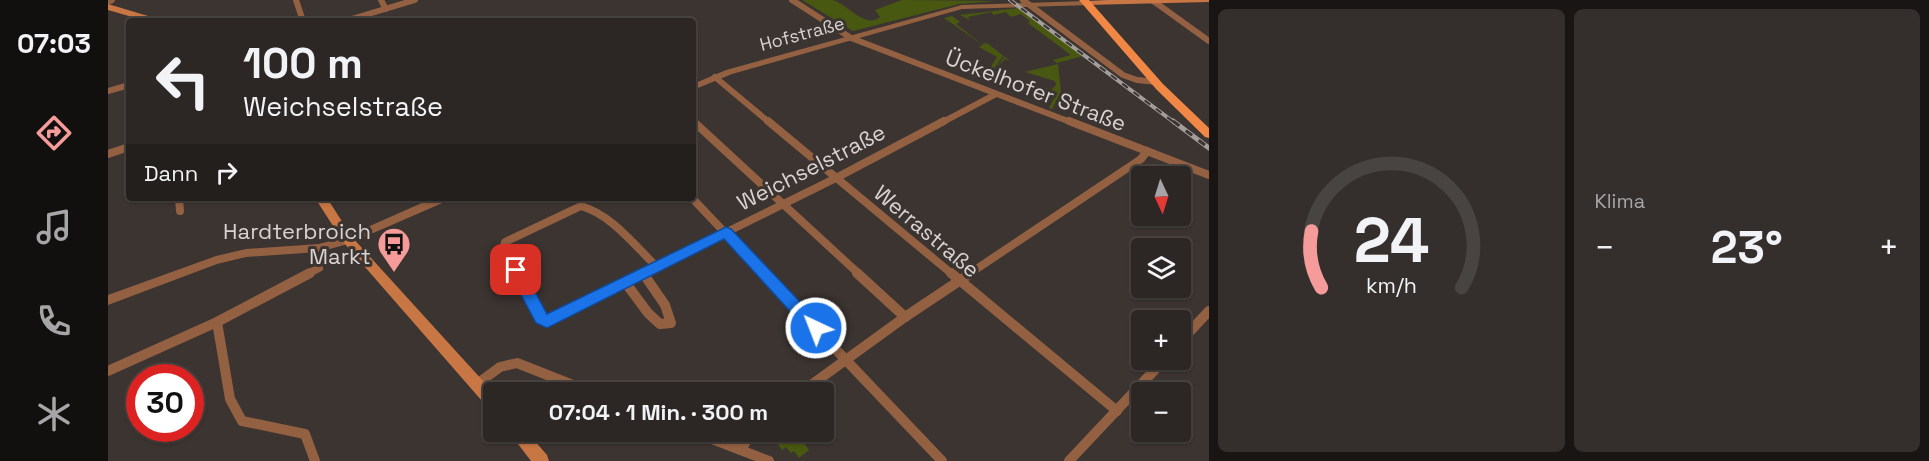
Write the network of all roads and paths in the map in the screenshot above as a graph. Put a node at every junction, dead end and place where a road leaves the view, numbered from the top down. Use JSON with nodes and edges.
{"nodes":[{"id":1,"x":296,"y":0,"type":"edge"},
{"id":2,"x":381,"y":0,"type":"edge"},
{"id":3,"x":415,"y":0,"type":"edge"},
{"id":4,"x":792,"y":0,"type":"edge"},
{"id":5,"x":1209,"y":0,"type":"edge"},
{"id":6,"x":1152,"y":1,"type":"edge"},
{"id":7,"x":1180,"y":1,"type":"edge"},
{"id":8,"x":1026,"y":2,"type":"edge"},
{"id":9,"x":1089,"y":2,"type":"edge"},
{"id":10,"x":108,"y":7,"type":"edge"},
{"id":11,"x":386,"y":9,"type":"junction"},
{"id":12,"x":145,"y":18,"type":"edge"},
{"id":13,"x":302,"y":18,"type":"edge"},
{"id":14,"x":355,"y":18,"type":"edge"},
{"id":15,"x":851,"y":38,"type":"junction"},
{"id":16,"x":1209,"y":41,"type":"edge"},
{"id":17,"x":715,"y":77,"type":"junction"},
{"id":18,"x":1156,"y":82,"type":"junction"},
{"id":19,"x":126,"y":86,"type":"edge"},
{"id":20,"x":696,"y":86,"type":"edge"},
{"id":21,"x":108,"y":91,"type":"edge"},
{"id":22,"x":996,"y":94,"type":"junction"},
{"id":23,"x":696,"y":124,"type":"edge"},
{"id":24,"x":1209,"y":127,"type":"edge"},
{"id":25,"x":1209,"y":134,"type":"edge"},
{"id":26,"x":126,"y":148,"type":"edge"},
{"id":27,"x":1147,"y":151,"type":"junction"},
{"id":28,"x":108,"y":154,"type":"edge"},
{"id":29,"x":1209,"y":175,"type":"edge"},
{"id":30,"x":836,"y":178,"type":"junction"},
{"id":31,"x":179,"y":201,"type":"edge"},
{"id":32,"x":323,"y":201,"type":"edge"},
{"id":33,"x":436,"y":201,"type":"edge"},
{"id":34,"x":695,"y":201,"type":"edge"},
{"id":35,"x":782,"y":205,"type":"junction"},
{"id":36,"x":180,"y":211,"type":"dead end"},
{"id":37,"x":726,"y":232,"type":"junction"},
{"id":38,"x":348,"y":240,"type":"junction"},
{"id":39,"x":656,"y":266,"type":"junction"},
{"id":40,"x":319,"y":267,"type":"dead end"},
{"id":41,"x":643,"y":273,"type":"junction"},
{"id":42,"x":959,"y":281,"type":"junction"},
{"id":43,"x":625,"y":282,"type":"junction"},
{"id":44,"x":108,"y":300,"type":"edge"},
{"id":45,"x":1209,"y":311,"type":"edge"},
{"id":46,"x":905,"y":317,"type":"junction"},
{"id":47,"x":217,"y":322,"type":"junction"},
{"id":48,"x":1191,"y":330,"type":"edge"},
{"id":49,"x":845,"y":360,"type":"junction"},
{"id":50,"x":1155,"y":370,"type":"edge"},
{"id":51,"x":108,"y":371,"type":"edge"},
{"id":52,"x":565,"y":382,"type":"edge"},
{"id":53,"x":816,"y":382,"type":"edge"},
{"id":54,"x":477,"y":384,"type":"junction"},
{"id":55,"x":483,"y":391,"type":"edge"},
{"id":56,"x":1117,"y":411,"type":"junction"},
{"id":57,"x":526,"y":442,"type":"edge"},
{"id":58,"x":720,"y":442,"type":"edge"},
{"id":59,"x":746,"y":442,"type":"edge"},
{"id":60,"x":741,"y":450,"type":"junction"},
{"id":61,"x":315,"y":461,"type":"edge"},
{"id":62,"x":542,"y":461,"type":"edge"},
{"id":63,"x":769,"y":461,"type":"edge"},
{"id":64,"x":942,"y":461,"type":"edge"},
{"id":65,"x":1069,"y":461,"type":"edge"}],
"edges":[{"from":1,"to":13,"type":"street"},
{"from":2,"to":11,"type":"street"},
{"from":3,"to":11,"type":"street"},
{"from":4,"to":15,"type":"street","name":"Ückelhofer Straße"},
{"from":5,"to":7,"type":"main road","name":"Hofstraße"},
{"from":6,"to":7,"type":"main road","name":"Hofstraße"},
{"from":6,"to":9,"type":"main road","name":"Hofstraße"},
{"from":6,"to":16,"type":"street"},
{"from":8,"to":9,"type":"street","name":"Hofstraße"},
{"from":8,"to":15,"type":"street","name":"Hofstraße"},
{"from":8,"to":18,"type":"street"},
{"from":9,"to":18,"type":"main road"},
{"from":9,"to":24,"type":"main road"},
{"from":10,"to":12,"type":"main road"},
{"from":11,"to":14,"type":"street"},
{"from":15,"to":17,"type":"street","name":"Hofstraße"},
{"from":15,"to":22,"type":"street","name":"Ückelhofer Straße"},
{"from":17,"to":20,"type":"street","name":"Hofstraße"},
{"from":17,"to":30,"type":"street","name":"Werrastraße"},
{"from":18,"to":25,"type":"main road"},
{"from":19,"to":21,"type":"street"},
{"from":22,"to":27,"type":"street","name":"Ückelhofer Straße"},
{"from":22,"to":30,"type":"street","name":"Weichselstraße"},
{"from":23,"to":35,"type":"street"},
{"from":26,"to":28,"type":"street"},
{"from":27,"to":29,"type":"street","name":"Ückelhofer Straße"},
{"from":27,"to":42,"type":"street"},
{"from":30,"to":35,"type":"street","name":"Weichselstraße"},
{"from":30,"to":42,"type":"street","name":"Werrastraße"},
{"from":31,"to":36,"type":"street"},
{"from":32,"to":38,"type":"main road"},
{"from":33,"to":38,"type":"street"},
{"from":34,"to":37,"type":"street"},
{"from":35,"to":37,"type":"street","name":"Weichselstraße"},
{"from":35,"to":46,"type":"street"},
{"from":37,"to":39,"type":"street","name":"Weichselstraße"},
{"from":37,"to":49,"type":"street"},
{"from":38,"to":44,"type":"street"},
{"from":38,"to":54,"type":"main road"},
{"from":39,"to":41,"type":"street","name":"Weichselstraße"},
{"from":39,"to":43,"type":"street","name":"Weichselstraße"},
{"from":40,"to":47,"type":"street"},
{"from":41,"to":43,"type":"street","name":"Weichselstraße"},
{"from":41,"to":43,"type":"street"},
{"from":42,"to":46,"type":"street"},
{"from":42,"to":56,"type":"street","name":"Werrastraße"},
{"from":45,"to":48,"type":"street"},
{"from":46,"to":49,"type":"street"},
{"from":47,"to":51,"type":"street"},
{"from":47,"to":61,"type":"street"},
{"from":49,"to":53,"type":"street"},
{"from":49,"to":64,"type":"street"},
{"from":50,"to":56,"type":"street"},
{"from":52,"to":54,"type":"street"},
{"from":54,"to":55,"type":"main road"},
{"from":56,"to":65,"type":"street"},
{"from":57,"to":62,"type":"main road"},
{"from":58,"to":60,"type":"street"},
{"from":59,"to":60,"type":"street"},
{"from":60,"to":63,"type":"street"}]}
